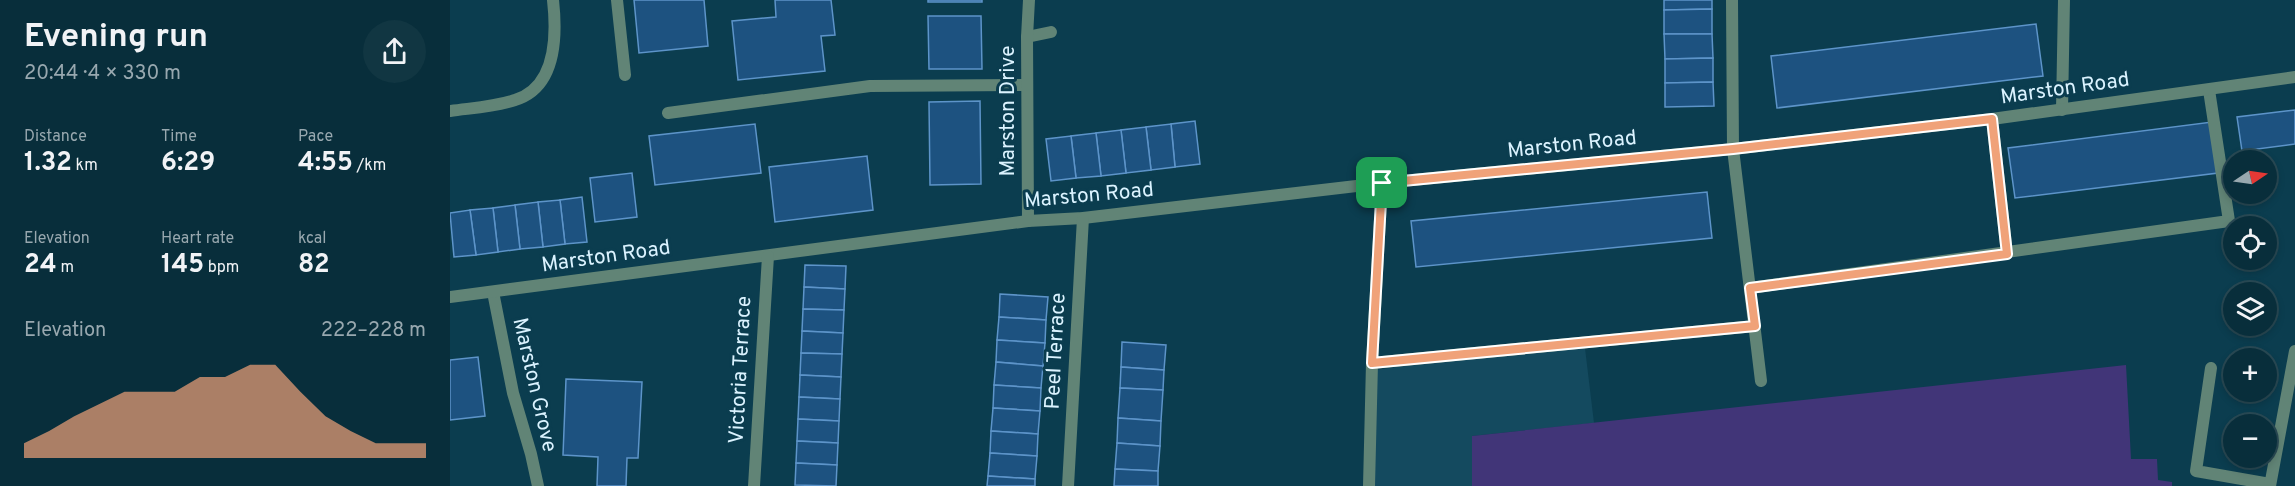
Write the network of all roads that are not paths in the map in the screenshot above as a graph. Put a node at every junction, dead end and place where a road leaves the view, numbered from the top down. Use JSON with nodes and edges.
{"nodes":[{"id":1,"x":553,"y":0,"type":"edge"},
{"id":2,"x":617,"y":0,"type":"edge"},
{"id":3,"x":1029,"y":0,"type":"edge"},
{"id":4,"x":1732,"y":0,"type":"edge"},
{"id":5,"x":2064,"y":0,"type":"edge"},
{"id":6,"x":1051,"y":32,"type":"dead end"},
{"id":7,"x":1027,"y":37,"type":"junction"},
{"id":8,"x":625,"y":75,"type":"dead end"},
{"id":9,"x":2295,"y":77,"type":"edge"},
{"id":10,"x":1027,"y":85,"type":"junction"},
{"id":11,"x":2209,"y":90,"type":"junction"},
{"id":12,"x":2062,"y":110,"type":"junction"},
{"id":13,"x":450,"y":111,"type":"edge"},
{"id":14,"x":668,"y":113,"type":"dead end"},
{"id":15,"x":1992,"y":119,"type":"junction"},
{"id":16,"x":1733,"y":149,"type":"junction"},
{"id":17,"x":1382,"y":183,"type":"junction"},
{"id":18,"x":1083,"y":218,"type":"junction"},
{"id":19,"x":1028,"y":221,"type":"junction"},
{"id":20,"x":2007,"y":254,"type":"junction"},
{"id":21,"x":768,"y":256,"type":"junction"},
{"id":22,"x":1750,"y":288,"type":"junction"},
{"id":23,"x":493,"y":292,"type":"junction"},
{"id":24,"x":450,"y":297,"type":"edge"},
{"id":25,"x":1755,"y":326,"type":"junction"},
{"id":26,"x":2295,"y":351,"type":"edge"},
{"id":27,"x":1372,"y":363,"type":"junction"},
{"id":28,"x":2211,"y":368,"type":"dead end"},
{"id":29,"x":1761,"y":381,"type":"dead end"},
{"id":30,"x":2270,"y":485,"type":"edge"},
{"id":31,"x":538,"y":486,"type":"edge"},
{"id":32,"x":754,"y":486,"type":"edge"},
{"id":33,"x":1068,"y":486,"type":"edge"},
{"id":34,"x":1369,"y":486,"type":"edge"}],
"edges":[{"from":1,"to":13,"type":"street"},
{"from":2,"to":8,"type":"street"},
{"from":3,"to":7,"type":"street","name":"Marston Drive"},
{"from":4,"to":16,"type":"street"},
{"from":5,"to":12,"type":"street"},
{"from":6,"to":7,"type":"street"},
{"from":7,"to":10,"type":"street","name":"Marston Drive"},
{"from":9,"to":11,"type":"street","name":"Marston Road"},
{"from":10,"to":14,"type":"street"},
{"from":10,"to":19,"type":"street","name":"Marston Drive"},
{"from":11,"to":12,"type":"street","name":"Marston Road"},
{"from":11,"to":20,"type":"street"},
{"from":12,"to":15,"type":"street","name":"Marston Road"},
{"from":15,"to":16,"type":"street","name":"Marston Road"},
{"from":15,"to":20,"type":"street"},
{"from":16,"to":17,"type":"street","name":"Marston Road"},
{"from":16,"to":22,"type":"street"},
{"from":17,"to":18,"type":"street","name":"Marston Road"},
{"from":17,"to":27,"type":"street"},
{"from":18,"to":19,"type":"street","name":"Marston Road"},
{"from":18,"to":33,"type":"street","name":"Peel Terrace"},
{"from":19,"to":21,"type":"street","name":"Marston Road"},
{"from":20,"to":22,"type":"street"},
{"from":21,"to":23,"type":"street","name":"Marston Road"},
{"from":21,"to":32,"type":"street","name":"Victoria Terrace"},
{"from":22,"to":25,"type":"street"},
{"from":23,"to":24,"type":"street","name":"Marston Road"},
{"from":23,"to":31,"type":"street","name":"Marston Grove"},
{"from":25,"to":27,"type":"street"},
{"from":25,"to":29,"type":"street"},
{"from":26,"to":30,"type":"street"},
{"from":27,"to":34,"type":"street"},
{"from":28,"to":30,"type":"street"}]}
